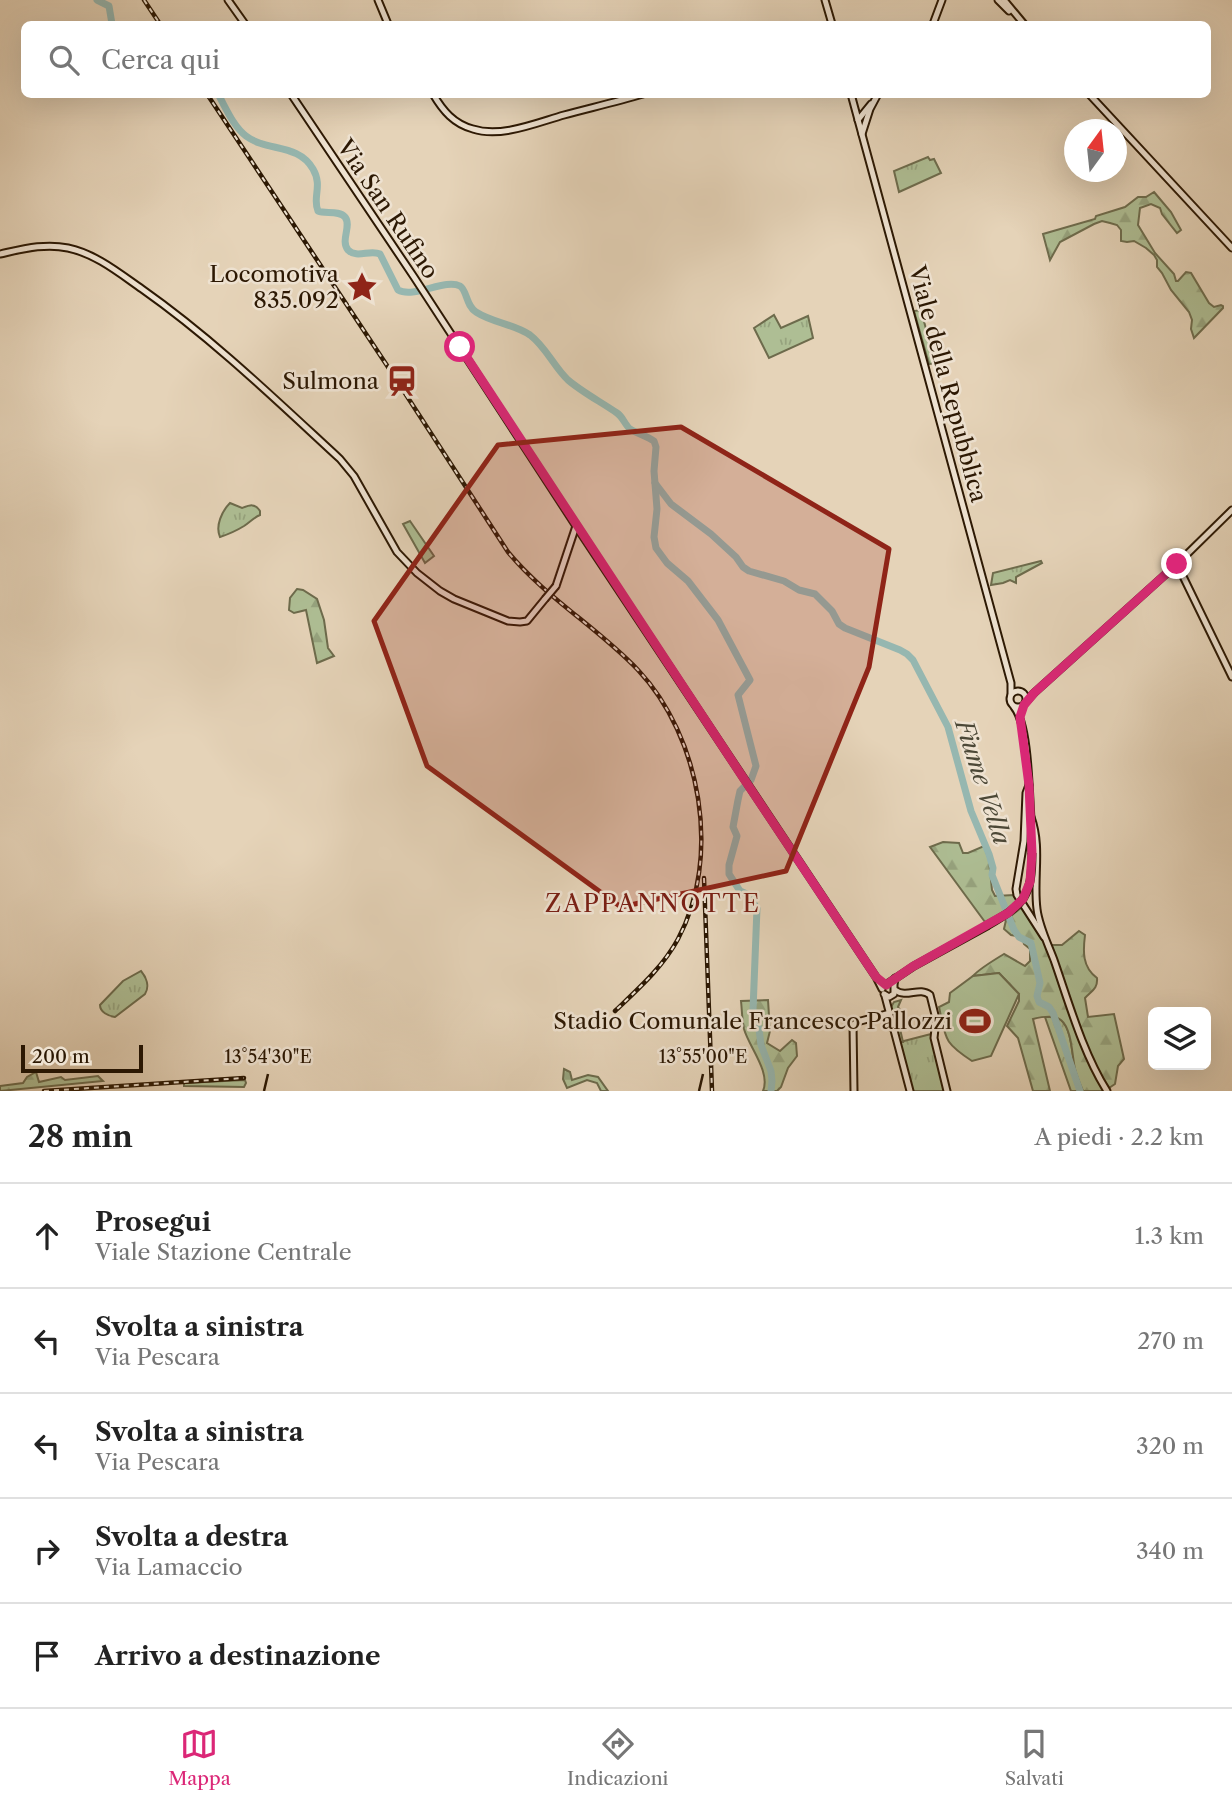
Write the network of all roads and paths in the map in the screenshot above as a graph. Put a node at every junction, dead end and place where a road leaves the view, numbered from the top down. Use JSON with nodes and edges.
{"nodes":[{"id":1,"x":228,"y":0,"type":"edge"},
{"id":2,"x":378,"y":0,"type":"edge"},
{"id":3,"x":825,"y":0,"type":"edge"},
{"id":4,"x":942,"y":0,"type":"edge"},
{"id":5,"x":998,"y":0,"type":"edge"},
{"id":6,"x":1004,"y":0,"type":"edge"},
{"id":7,"x":243,"y":21,"type":"edge"},
{"id":8,"x":387,"y":21,"type":"edge"},
{"id":9,"x":830,"y":21,"type":"edge"},
{"id":10,"x":934,"y":21,"type":"edge"},
{"id":11,"x":1021,"y":21,"type":"edge"},
{"id":12,"x":1021,"y":21,"type":"edge"},
{"id":13,"x":294,"y":98,"type":"edge"},
{"id":14,"x":435,"y":98,"type":"edge"},
{"id":15,"x":628,"y":98,"type":"edge"},
{"id":16,"x":851,"y":98,"type":"edge"},
{"id":17,"x":876,"y":98,"type":"edge"},
{"id":18,"x":1093,"y":98,"type":"edge"},
{"id":19,"x":853,"y":104,"type":"junction"},
{"id":20,"x":867,"y":112,"type":"junction"},
{"id":21,"x":858,"y":120,"type":"junction"},
{"id":22,"x":862,"y":135,"type":"junction"},
{"id":23,"x":1232,"y":248,"type":"edge"},
{"id":24,"x":0,"y":254,"type":"edge"},
{"id":25,"x":1232,"y":510,"type":"edge"},
{"id":26,"x":576,"y":526,"type":"junction"},
{"id":27,"x":1177,"y":564,"type":"junction"},
{"id":28,"x":1232,"y":677,"type":"edge"},
{"id":29,"x":1011,"y":683,"type":"junction"},
{"id":30,"x":1021,"y":692,"type":"junction"},
{"id":31,"x":1034,"y":693,"type":"junction"},
{"id":32,"x":1011,"y":694,"type":"junction"},
{"id":33,"x":1024,"y":704,"type":"junction"},
{"id":34,"x":1014,"y":707,"type":"junction"},
{"id":35,"x":1020,"y":717,"type":"junction"},
{"id":36,"x":1029,"y":785,"type":"junction"},
{"id":37,"x":1031,"y":817,"type":"junction"},
{"id":38,"x":1048,"y":944,"type":"junction"},
{"id":39,"x":889,"y":990,"type":"junction"},
{"id":40,"x":889,"y":1011,"type":"junction"},
{"id":41,"x":854,"y":1091,"type":"edge"},
{"id":42,"x":910,"y":1091,"type":"edge"},
{"id":43,"x":947,"y":1091,"type":"edge"},
{"id":44,"x":1107,"y":1091,"type":"edge"}],
"edges":[{"from":1,"to":7,"type":"street"},
{"from":2,"to":8,"type":"street"},
{"from":3,"to":9,"type":"street"},
{"from":4,"to":10,"type":"street"},
{"from":5,"to":11,"type":"street"},
{"from":6,"to":12,"type":"street"},
{"from":13,"to":26,"type":"street","name":"Via San Rufino"},
{"from":14,"to":15,"type":"street"},
{"from":16,"to":19,"type":"street","name":"Viale della Repubblica"},
{"from":17,"to":20,"type":"street"},
{"from":18,"to":23,"type":"street"},
{"from":19,"to":20,"type":"street"},
{"from":19,"to":21,"type":"street","name":"Viale della Repubblica"},
{"from":20,"to":21,"type":"street"},
{"from":20,"to":22,"type":"street"},
{"from":21,"to":22,"type":"street","name":"Viale della Repubblica"},
{"from":22,"to":29,"type":"street","name":"Viale della Repubblica"},
{"from":24,"to":26,"type":"street","bridge":true},
{"from":25,"to":27,"type":"street"},
{"from":26,"to":39,"type":"street","name":"Via San Rufino"},
{"from":27,"to":28,"type":"street"},
{"from":27,"to":31,"type":"street"},
{"from":29,"to":30,"type":"street","name":"Viale della Repubblica"},
{"from":29,"to":32,"type":"street","name":"Viale della Repubblica"},
{"from":30,"to":31,"type":"street"},
{"from":30,"to":32,"type":"street"},
{"from":30,"to":33,"type":"street"},
{"from":31,"to":33,"type":"street"},
{"from":32,"to":34,"type":"street"},
{"from":33,"to":34,"type":"street"},
{"from":33,"to":35,"type":"street"},
{"from":34,"to":35,"type":"street"},
{"from":35,"to":36,"type":"street"},
{"from":36,"to":37,"type":"street"},
{"from":36,"to":38,"type":"street"},
{"from":37,"to":38,"type":"street"},
{"from":37,"to":39,"type":"street","bridge":true},
{"from":38,"to":44,"type":"street"},
{"from":39,"to":40,"type":"street"},
{"from":39,"to":43,"type":"street"},
{"from":40,"to":41,"type":"street"},
{"from":40,"to":42,"type":"street"}]}
